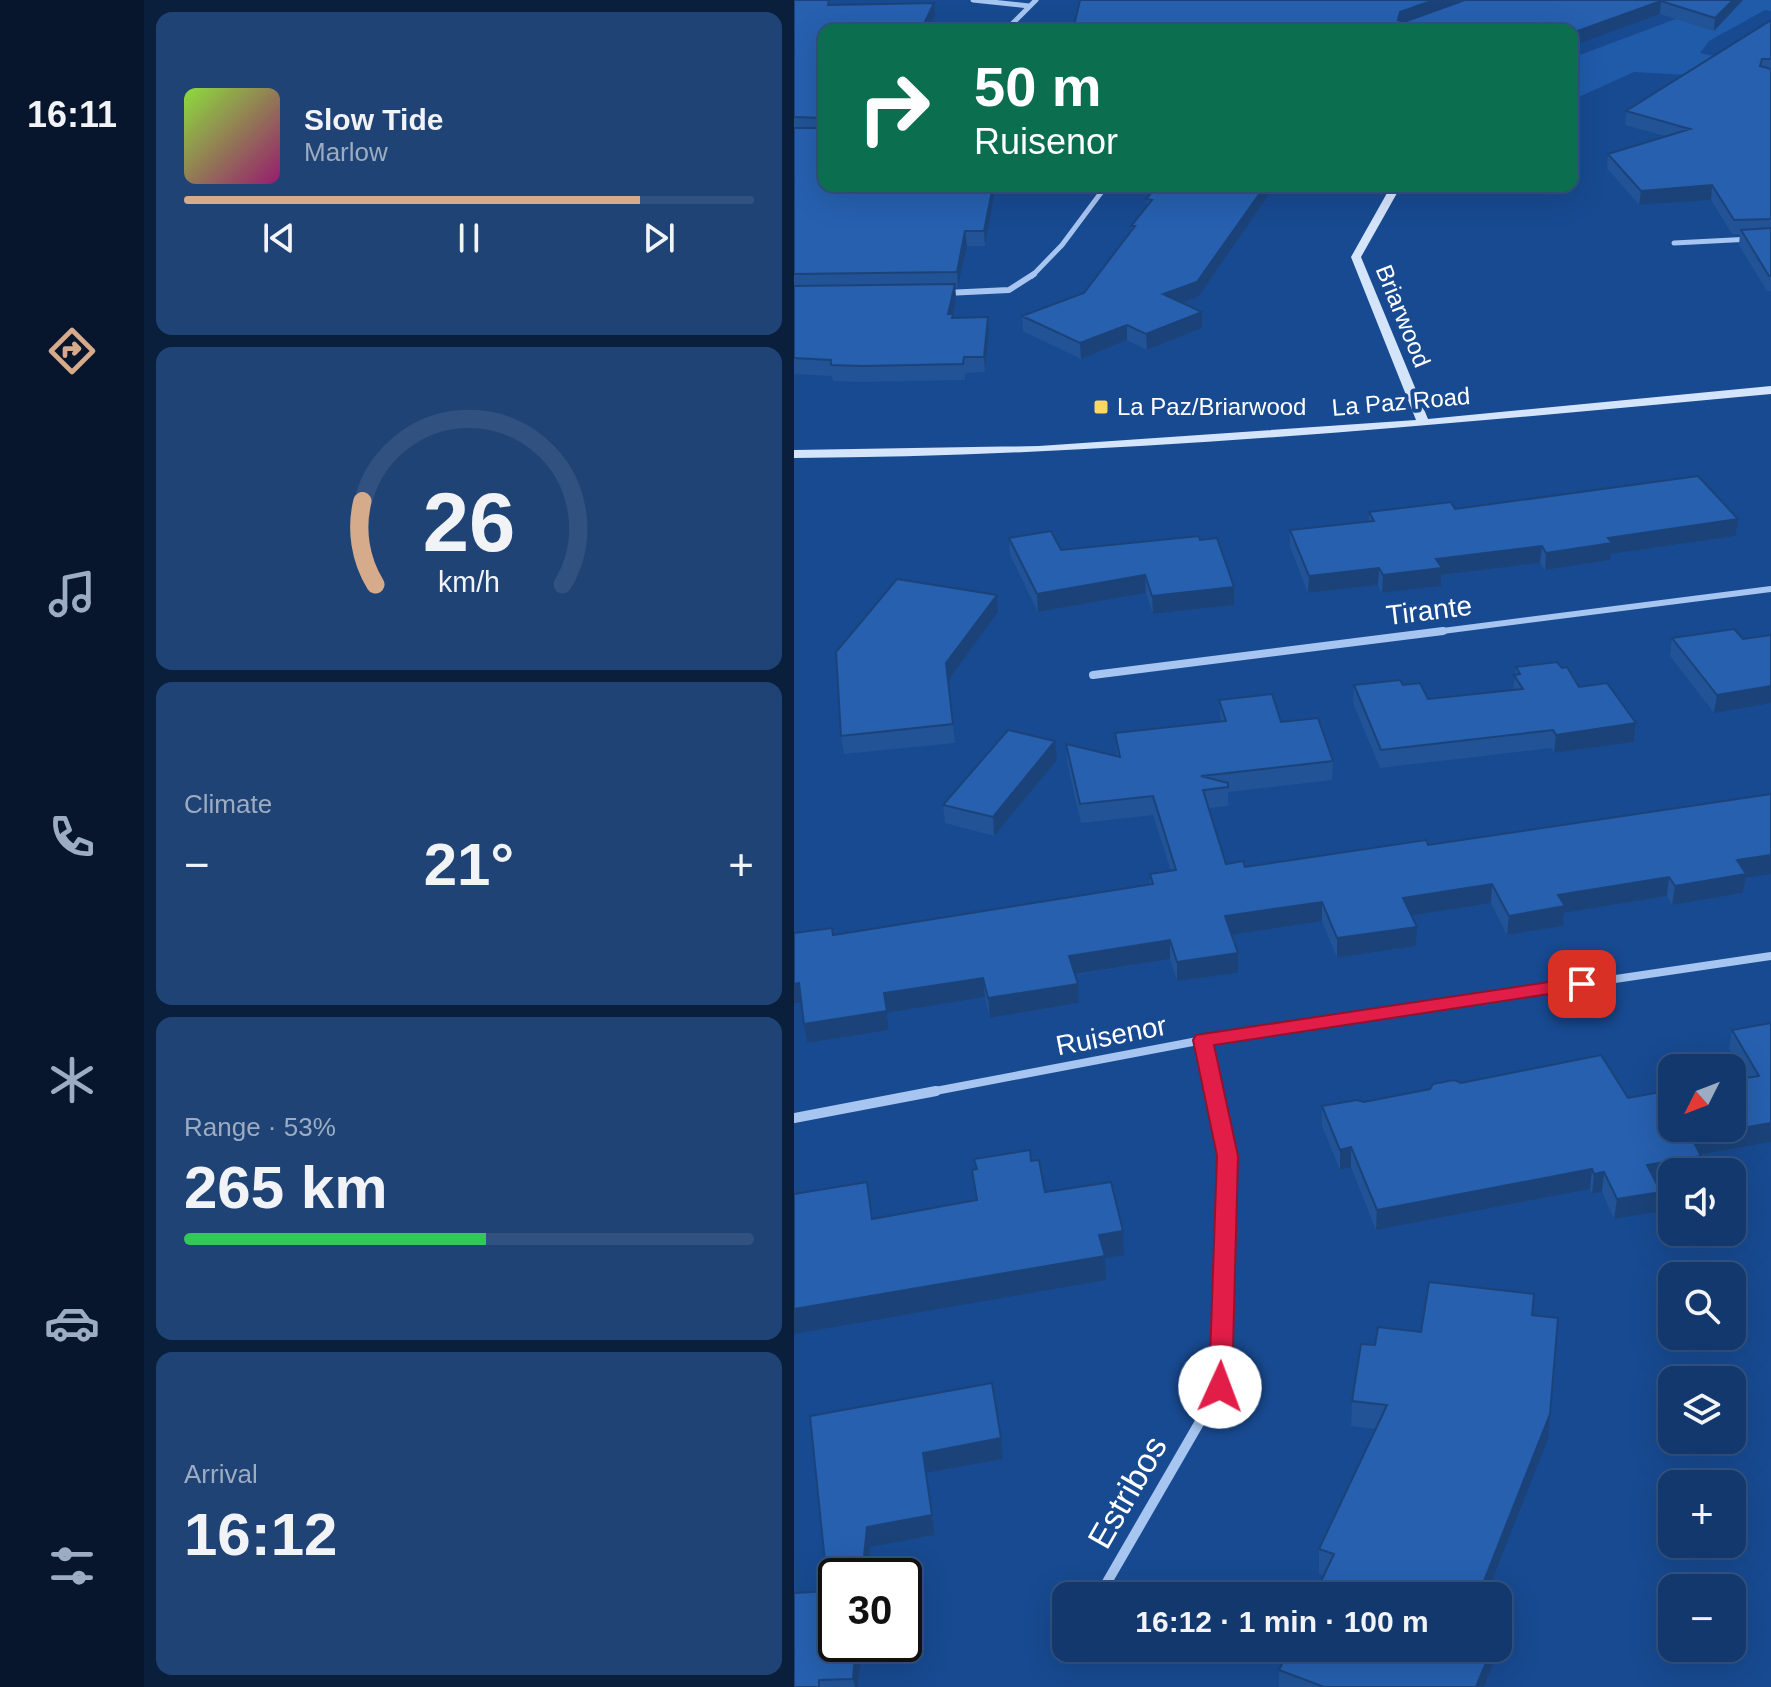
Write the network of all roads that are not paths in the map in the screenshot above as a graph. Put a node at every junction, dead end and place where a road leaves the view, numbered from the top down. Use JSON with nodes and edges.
{"nodes":[{"id":1,"x":973,"y":0,"type":"edge"},
{"id":2,"x":1036,"y":0,"type":"edge"},
{"id":3,"x":1029,"y":6,"type":"junction"},
{"id":4,"x":1012,"y":24,"type":"edge"},
{"id":5,"x":1101,"y":192,"type":"edge"},
{"id":6,"x":1393,"y":192,"type":"edge"},
{"id":7,"x":1771,"y":238,"type":"edge"},
{"id":8,"x":1674,"y":243,"type":"dead end"},
{"id":9,"x":931,"y":293,"type":"edge"},
{"id":10,"x":1771,"y":390,"type":"edge"},
{"id":11,"x":1423,"y":422,"type":"junction"},
{"id":12,"x":794,"y":454,"type":"edge"},
{"id":13,"x":1771,"y":589,"type":"edge"},
{"id":14,"x":1093,"y":675,"type":"dead end"},
{"id":15,"x":1771,"y":956,"type":"edge"},
{"id":16,"x":1203,"y":1040,"type":"junction"},
{"id":17,"x":794,"y":1118,"type":"edge"},
{"id":18,"x":1107,"y":1582,"type":"edge"}],
"edges":[{"from":1,"to":3,"type":"street"},
{"from":2,"to":3,"type":"street"},
{"from":3,"to":4,"type":"street"},
{"from":5,"to":9,"type":"street"},
{"from":6,"to":11,"type":"main road","name":"Briarwood"},
{"from":7,"to":8,"type":"street"},
{"from":10,"to":11,"type":"main road","name":"La Paz Road"},
{"from":11,"to":12,"type":"main road","name":"La Paz Road"},
{"from":13,"to":14,"type":"street","name":"Tirante"},
{"from":15,"to":16,"type":"street","name":"Ruisenor"},
{"from":16,"to":17,"type":"street","name":"Ruisenor"},
{"from":16,"to":18,"type":"street","name":"Estribos"}]}
